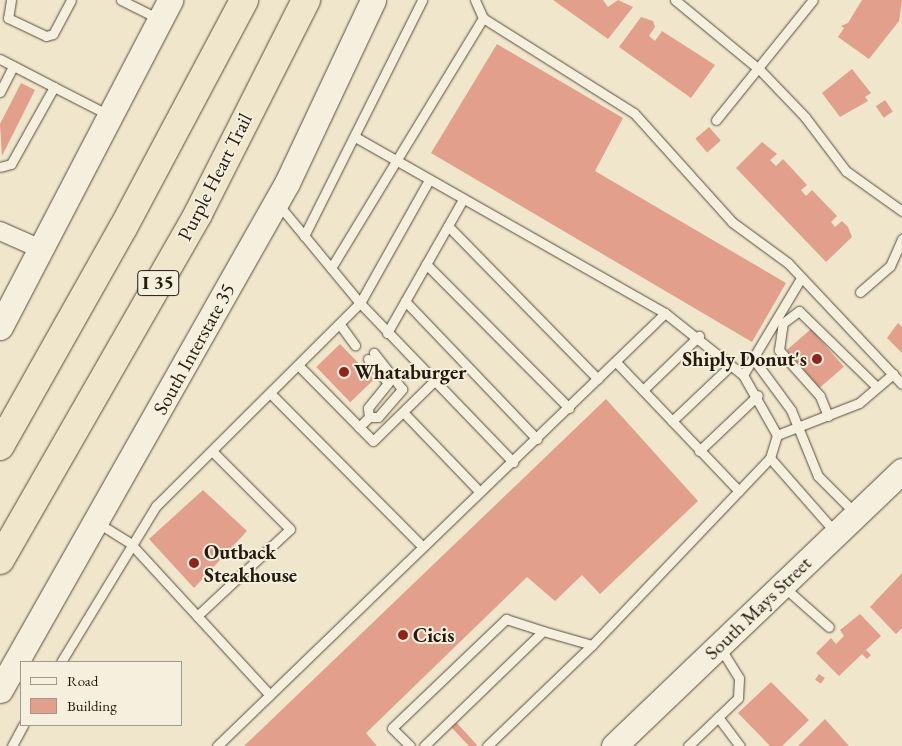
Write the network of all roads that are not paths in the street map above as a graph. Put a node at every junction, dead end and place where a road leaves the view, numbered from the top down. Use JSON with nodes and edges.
{"nodes":[{"id":1,"x":11,"y":0,"type":"edge"},
{"id":2,"x":71,"y":0,"type":"edge"},
{"id":3,"x":121,"y":0,"type":"edge"},
{"id":4,"x":244,"y":0,"type":"edge"},
{"id":5,"x":306,"y":0,"type":"edge"},
{"id":6,"x":373,"y":0,"type":"edge"},
{"id":7,"x":422,"y":0,"type":"edge"},
{"id":8,"x":475,"y":0,"type":"edge"},
{"id":9,"x":675,"y":0,"type":"edge"},
{"id":10,"x":813,"y":0,"type":"edge"},
{"id":11,"x":166,"y":10,"type":"edge"},
{"id":12,"x":483,"y":18,"type":"junction"},
{"id":13,"x":0,"y":59,"type":"edge"},
{"id":14,"x":13,"y":66,"type":"junction"},
{"id":15,"x":760,"y":70,"type":"junction"},
{"id":16,"x":54,"y":87,"type":"junction"},
{"id":17,"x":0,"y":92,"type":"edge"},
{"id":18,"x":112,"y":117,"type":"junction"},
{"id":19,"x":716,"y":120,"type":"dead end"},
{"id":20,"x":357,"y":138,"type":"junction"},
{"id":21,"x":395,"y":160,"type":"junction"},
{"id":22,"x":0,"y":168,"type":"edge"},
{"id":23,"x":429,"y":180,"type":"junction"},
{"id":24,"x":463,"y":200,"type":"junction"},
{"id":25,"x":276,"y":202,"type":"junction"},
{"id":26,"x":902,"y":211,"type":"edge"},
{"id":27,"x":448,"y":226,"type":"junction"},
{"id":28,"x":0,"y":231,"type":"edge"},
{"id":29,"x":304,"y":236,"type":"junction"},
{"id":30,"x":902,"y":239,"type":"edge"},
{"id":31,"x":43,"y":250,"type":"junction"},
{"id":32,"x":426,"y":264,"type":"junction"},
{"id":33,"x":331,"y":268,"type":"junction"},
{"id":34,"x":801,"y":278,"type":"junction"},
{"id":35,"x":860,"y":292,"type":"dead end"},
{"id":36,"x":405,"y":301,"type":"junction"},
{"id":37,"x":360,"y":303,"type":"junction"},
{"id":38,"x":665,"y":313,"type":"junction"},
{"id":39,"x":341,"y":326,"type":"junction"},
{"id":40,"x":0,"y":327,"type":"edge"},
{"id":41,"x":387,"y":333,"type":"junction"},
{"id":42,"x":699,"y":336,"type":"junction"},
{"id":43,"x":355,"y":341,"type":"dead end"},
{"id":44,"x":755,"y":361,"type":"junction"},
{"id":45,"x":616,"y":362,"type":"junction"},
{"id":46,"x":731,"y":365,"type":"junction"},
{"id":47,"x":299,"y":366,"type":"junction"},
{"id":48,"x":892,"y":374,"type":"junction"},
{"id":49,"x":743,"y":375,"type":"junction"},
{"id":50,"x":598,"y":379,"type":"junction"},
{"id":51,"x":434,"y":381,"type":"junction"},
{"id":52,"x":902,"y":384,"type":"edge"},
{"id":53,"x":878,"y":387,"type":"junction"},
{"id":54,"x":643,"y":390,"type":"junction"},
{"id":55,"x":271,"y":394,"type":"junction"},
{"id":56,"x":758,"y":395,"type":"junction"},
{"id":57,"x":569,"y":408,"type":"junction"},
{"id":58,"x":403,"y":412,"type":"junction"},
{"id":59,"x":828,"y":416,"type":"junction"},
{"id":60,"x":369,"y":417,"type":"junction"},
{"id":61,"x":672,"y":421,"type":"junction"},
{"id":62,"x":359,"y":427,"type":"junction"},
{"id":63,"x":797,"y":428,"type":"junction"},
{"id":64,"x":777,"y":435,"type":"junction"},
{"id":65,"x":537,"y":439,"type":"junction"},
{"id":66,"x":0,"y":446,"type":"edge"},
{"id":67,"x":212,"y":451,"type":"junction"},
{"id":68,"x":699,"y":451,"type":"junction"},
{"id":69,"x":770,"y":458,"type":"junction"},
{"id":70,"x":513,"y":462,"type":"junction"},
{"id":71,"x":902,"y":471,"type":"edge"},
{"id":72,"x":478,"y":490,"type":"junction"},
{"id":73,"x":739,"y":491,"type":"junction"},
{"id":74,"x":856,"y":514,"type":"junction"},
{"id":75,"x":98,"y":522,"type":"junction"},
{"id":76,"x":836,"y":533,"type":"junction"},
{"id":77,"x":131,"y":544,"type":"junction"},
{"id":78,"x":421,"y":545,"type":"junction"},
{"id":79,"x":0,"y":560,"type":"edge"},
{"id":80,"x":782,"y":585,"type":"junction"},
{"id":81,"x":197,"y":616,"type":"junction"},
{"id":82,"x":828,"y":627,"type":"dead end"},
{"id":83,"x":543,"y":630,"type":"junction"},
{"id":84,"x":592,"y":645,"type":"junction"},
{"id":85,"x":719,"y":646,"type":"junction"},
{"id":86,"x":62,"y":661,"type":"edge"},
{"id":87,"x":0,"y":690,"type":"edge"},
{"id":88,"x":270,"y":695,"type":"junction"},
{"id":89,"x":718,"y":717,"type":"junction"},
{"id":90,"x":22,"y":726,"type":"edge"},
{"id":91,"x":12,"y":746,"type":"edge"},
{"id":92,"x":217,"y":746,"type":"edge"},
{"id":93,"x":410,"y":746,"type":"edge"},
{"id":94,"x":424,"y":746,"type":"edge"},
{"id":95,"x":487,"y":746,"type":"edge"},
{"id":96,"x":614,"y":746,"type":"edge"},
{"id":97,"x":688,"y":746,"type":"edge"},
{"id":98,"x":740,"y":746,"type":"edge"}],
"edges":[{"from":1,"to":2,"type":"lane"},
{"from":3,"to":11,"type":"lane"},
{"from":4,"to":66,"type":"highway"},
{"from":5,"to":79,"type":"highway","name":"Purple Heart Trail","number":"I 35"},
{"from":6,"to":25,"type":"main road","name":"South Interstate 35"},
{"from":7,"to":20,"type":"lane"},
{"from":8,"to":12,"type":"lane"},
{"from":9,"to":15,"type":"lane"},
{"from":10,"to":15,"type":"lane"},
{"from":11,"to":18,"type":"main road"},
{"from":12,"to":21,"type":"lane"},
{"from":12,"to":34,"type":"lane"},
{"from":13,"to":14,"type":"lane"},
{"from":14,"to":16,"type":"lane"},
{"from":14,"to":17,"type":"lane"},
{"from":15,"to":19,"type":"lane"},
{"from":15,"to":26,"type":"lane"},
{"from":16,"to":18,"type":"lane"},
{"from":16,"to":22,"type":"lane"},
{"from":18,"to":31,"type":"main road"},
{"from":20,"to":21,"type":"lane"},
{"from":20,"to":29,"type":"lane"},
{"from":21,"to":23,"type":"lane"},
{"from":21,"to":33,"type":"lane"},
{"from":23,"to":24,"type":"lane"},
{"from":23,"to":37,"type":"lane"},
{"from":24,"to":27,"type":"lane"},
{"from":24,"to":38,"type":"lane"},
{"from":25,"to":29,"type":"lane"},
{"from":25,"to":75,"type":"main road","name":"South Interstate 35"},
{"from":27,"to":32,"type":"lane"},
{"from":27,"to":50,"type":"lane"},
{"from":28,"to":31,"type":"street"},
{"from":29,"to":33,"type":"lane"},
{"from":30,"to":35,"type":"lane"},
{"from":31,"to":40,"type":"main road"},
{"from":32,"to":36,"type":"lane"},
{"from":32,"to":57,"type":"lane"},
{"from":33,"to":37,"type":"lane"},
{"from":34,"to":44,"type":"lane"},
{"from":34,"to":48,"type":"lane"},
{"from":36,"to":41,"type":"lane"},
{"from":36,"to":65,"type":"lane"},
{"from":37,"to":39,"type":"lane"},
{"from":37,"to":41,"type":"lane"},
{"from":38,"to":42,"type":"lane"},
{"from":38,"to":45,"type":"lane"},
{"from":39,"to":43,"type":"lane"},
{"from":39,"to":47,"type":"lane"},
{"from":41,"to":51,"type":"lane"},
{"from":42,"to":46,"type":"lane"},
{"from":42,"to":54,"type":"lane"},
{"from":44,"to":49,"type":"lane"},
{"from":44,"to":63,"type":"lane"},
{"from":45,"to":50,"type":"lane"},
{"from":45,"to":54,"type":"lane"},
{"from":46,"to":49,"type":"lane"},
{"from":46,"to":61,"type":"lane"},
{"from":47,"to":55,"type":"lane"},
{"from":47,"to":62,"type":"lane"},
{"from":48,"to":52,"type":"lane"},
{"from":48,"to":53,"type":"lane"},
{"from":49,"to":56,"type":"lane"},
{"from":50,"to":57,"type":"lane"},
{"from":51,"to":58,"type":"lane"},
{"from":51,"to":70,"type":"lane"},
{"from":53,"to":59,"type":"lane"},
{"from":53,"to":59,"type":"lane"},
{"from":54,"to":61,"type":"lane"},
{"from":55,"to":67,"type":"lane"},
{"from":55,"to":78,"type":"lane"},
{"from":56,"to":64,"type":"lane"},
{"from":56,"to":68,"type":"lane"},
{"from":57,"to":65,"type":"lane"},
{"from":58,"to":62,"type":"lane"},
{"from":58,"to":72,"type":"lane"},
{"from":59,"to":63,"type":"lane"},
{"from":60,"to":60,"type":"lane"},
{"from":60,"to":62,"type":"lane"},
{"from":61,"to":68,"type":"lane"},
{"from":63,"to":64,"type":"lane"},
{"from":63,"to":74,"type":"lane"},
{"from":64,"to":69,"type":"lane"},
{"from":65,"to":70,"type":"lane"},
{"from":67,"to":77,"type":"lane"},
{"from":67,"to":81,"type":"lane"},
{"from":68,"to":73,"type":"lane"},
{"from":69,"to":73,"type":"lane"},
{"from":69,"to":76,"type":"lane"},
{"from":70,"to":72,"type":"lane"},
{"from":71,"to":74,"type":"main road","name":"South Mays Street"},
{"from":72,"to":78,"type":"lane"},
{"from":73,"to":84,"type":"lane"},
{"from":74,"to":76,"type":"main road","name":"South Mays Street"},
{"from":75,"to":77,"type":"lane"},
{"from":75,"to":87,"type":"main road","name":"South Interstate 35"},
{"from":76,"to":80,"type":"main road","name":"South Mays Street"},
{"from":77,"to":81,"type":"lane"},
{"from":77,"to":86,"type":"lane"},
{"from":78,"to":88,"type":"lane"},
{"from":80,"to":82,"type":"lane"},
{"from":80,"to":85,"type":"main road","name":"South Mays Street"},
{"from":81,"to":88,"type":"lane"},
{"from":83,"to":84,"type":"lane"},
{"from":83,"to":93,"type":"lane"},
{"from":83,"to":94,"type":"lane"},
{"from":84,"to":95,"type":"lane"},
{"from":85,"to":89,"type":"lane"},
{"from":85,"to":96,"type":"main road","name":"South Mays Street"},
{"from":88,"to":92,"type":"lane"},
{"from":89,"to":97,"type":"lane"},
{"from":89,"to":98,"type":"lane"},
{"from":90,"to":91,"type":"lane"}]}
